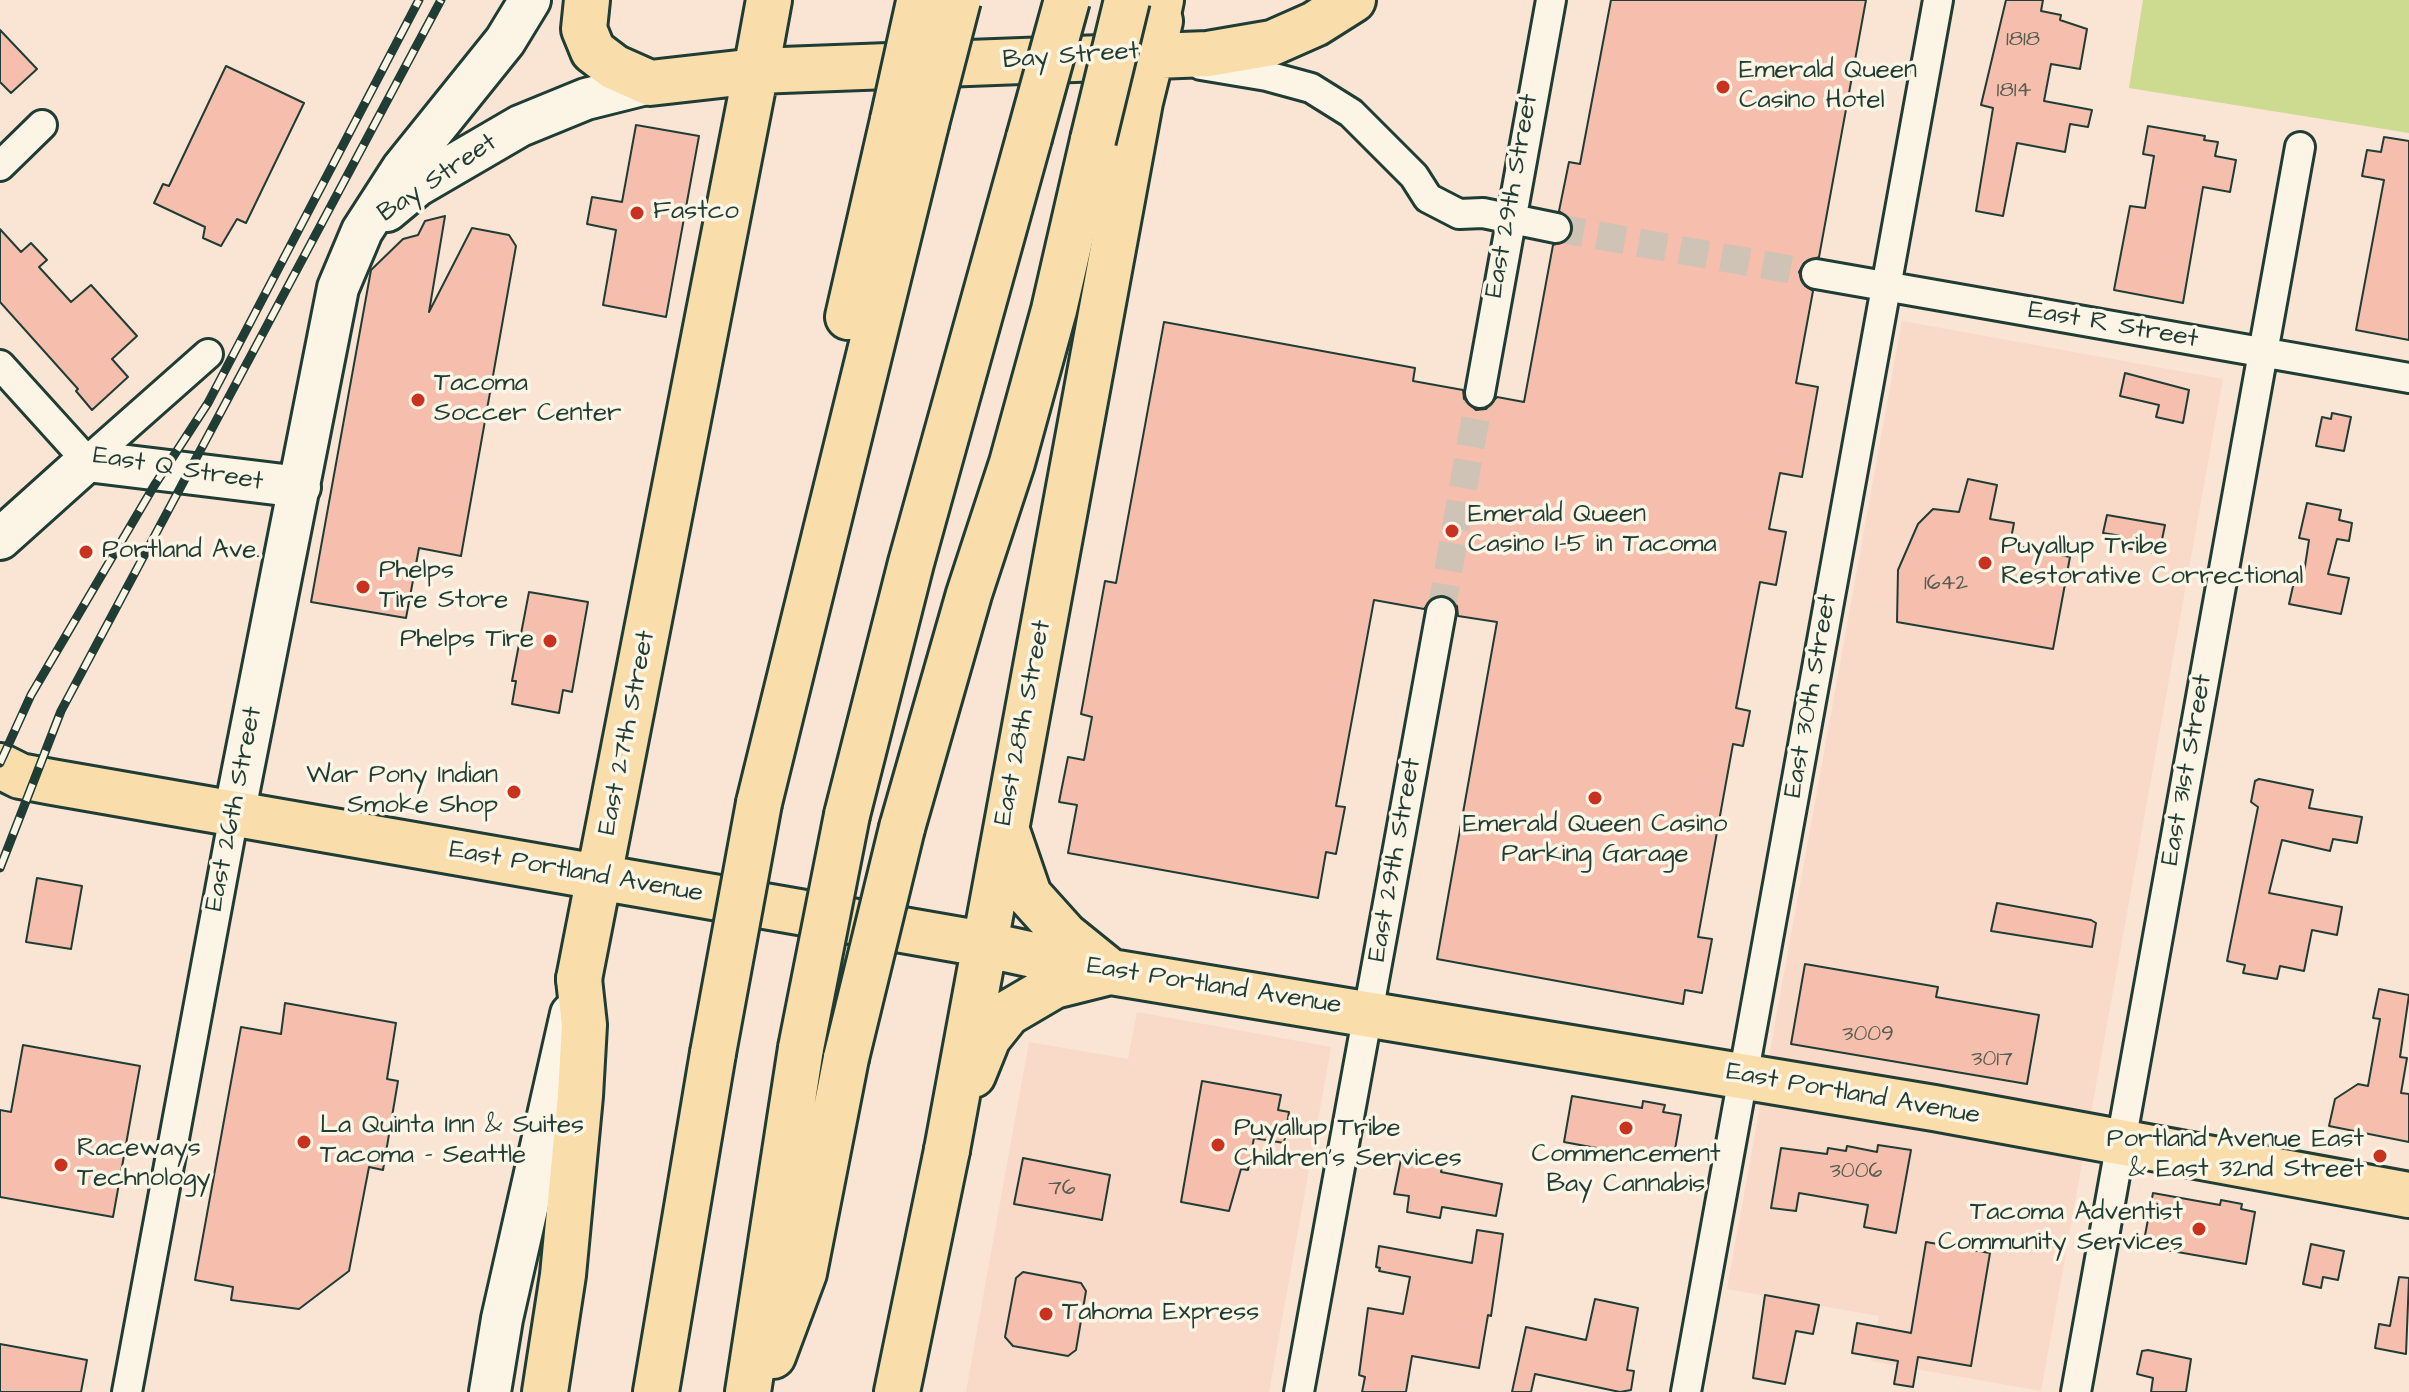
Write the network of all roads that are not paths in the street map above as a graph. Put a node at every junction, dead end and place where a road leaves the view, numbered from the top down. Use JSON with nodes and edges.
{"nodes":[{"id":1,"x":530,"y":0,"type":"edge"},
{"id":2,"x":587,"y":0,"type":"edge"},
{"id":3,"x":769,"y":0,"type":"edge"},
{"id":4,"x":1067,"y":0,"type":"edge"},
{"id":5,"x":1127,"y":0,"type":"edge"},
{"id":6,"x":1161,"y":0,"type":"edge"},
{"id":7,"x":1167,"y":0,"type":"edge"},
{"id":8,"x":1353,"y":0,"type":"edge"},
{"id":9,"x":1551,"y":0,"type":"edge"},
{"id":10,"x":1938,"y":0,"type":"edge"},
{"id":11,"x":932,"y":1,"type":"edge"},
{"id":12,"x":1149,"y":57,"type":"junction"},
{"id":13,"x":756,"y":71,"type":"junction"},
{"id":14,"x":666,"y":81,"type":"junction"},
{"id":15,"x":42,"y":125,"type":"dead end"},
{"id":16,"x":2300,"y":147,"type":"dead end"},
{"id":17,"x":0,"y":166,"type":"edge"},
{"id":18,"x":734,"y":187,"type":"junction"},
{"id":19,"x":1496,"y":216,"type":"junction"},
{"id":20,"x":1556,"y":228,"type":"tunnel mouth"},
{"id":21,"x":362,"y":231,"type":"junction"},
{"id":22,"x":1816,"y":274,"type":"tunnel mouth"},
{"id":23,"x":1886,"y":287,"type":"junction"},
{"id":24,"x":2264,"y":351,"type":"junction"},
{"id":25,"x":208,"y":354,"type":"dead end"},
{"id":26,"x":0,"y":365,"type":"edge"},
{"id":27,"x":2409,"y":378,"type":"edge"},
{"id":28,"x":1480,"y":393,"type":"tunnel mouth"},
{"id":29,"x":87,"y":461,"type":"junction"},
{"id":30,"x":300,"y":487,"type":"junction"},
{"id":31,"x":0,"y":539,"type":"edge"},
{"id":32,"x":1441,"y":612,"type":"tunnel mouth"},
{"id":33,"x":5,"y":770,"type":"edge"},
{"id":34,"x":234,"y":815,"type":"junction"},
{"id":35,"x":1005,"y":825,"type":"junction"},
{"id":36,"x":600,"y":876,"type":"junction"},
{"id":37,"x":983,"y":944,"type":"junction"},
{"id":38,"x":1111,"y":972,"type":"junction"},
{"id":39,"x":579,"y":979,"type":"junction"},
{"id":40,"x":1369,"y":1013,"type":"junction"},
{"id":41,"x":1743,"y":1076,"type":"junction"},
{"id":42,"x":951,"y":1130,"type":"junction"},
{"id":43,"x":2121,"y":1141,"type":"junction"},
{"id":44,"x":2409,"y":1195,"type":"edge"},
{"id":45,"x":127,"y":1392,"type":"edge"},
{"id":46,"x":490,"y":1392,"type":"edge"},
{"id":47,"x":545,"y":1392,"type":"edge"},
{"id":48,"x":656,"y":1392,"type":"edge"},
{"id":49,"x":748,"y":1392,"type":"edge"},
{"id":50,"x":760,"y":1392,"type":"edge"},
{"id":51,"x":897,"y":1392,"type":"edge"},
{"id":52,"x":912,"y":1392,"type":"edge"},
{"id":53,"x":1299,"y":1392,"type":"edge"},
{"id":54,"x":1686,"y":1392,"type":"edge"},
{"id":55,"x":2076,"y":1392,"type":"edge"}],
"edges":[{"from":1,"to":21,"type":"street","name":"Bay Street"},
{"from":2,"to":14,"type":"main road"},
{"from":3,"to":13,"type":"main road","name":"East 27th Street"},
{"from":4,"to":49,"type":"main road","bridge":true},
{"from":5,"to":50,"type":"main road","bridge":true},
{"from":6,"to":12,"type":"main road"},
{"from":7,"to":12,"type":"main road","name":"Bay Street"},
{"from":8,"to":12,"type":"main road"},
{"from":9,"to":19,"type":"street","name":"East 29th Street"},
{"from":10,"to":23,"type":"street","name":"East 30th Street"},
{"from":11,"to":48,"type":"main road","bridge":true},
{"from":12,"to":13,"type":"main road","name":"Bay Street"},
{"from":12,"to":19,"type":"street"},
{"from":12,"to":35,"type":"main road","name":"East 28th Street"},
{"from":13,"to":14,"type":"main road","name":"Bay Street"},
{"from":13,"to":18,"type":"main road","name":"East 27th Street"},
{"from":14,"to":18,"type":"main road"},
{"from":14,"to":21,"type":"street","name":"Bay Street"},
{"from":15,"to":17,"type":"street"},
{"from":16,"to":24,"type":"street","name":"East 31st Street"},
{"from":18,"to":36,"type":"main road","name":"East 27th Street"},
{"from":19,"to":20,"type":"street"},
{"from":19,"to":28,"type":"street","name":"East 29th Street"},
{"from":21,"to":30,"type":"street","name":"East 26th Street"},
{"from":22,"to":23,"type":"street","name":"East R Street"},
{"from":23,"to":24,"type":"street","name":"East R Street"},
{"from":23,"to":41,"type":"street","name":"East 30th Street"},
{"from":24,"to":27,"type":"street","name":"East R Street"},
{"from":24,"to":43,"type":"street","name":"East 31st Street"},
{"from":25,"to":29,"type":"street"},
{"from":26,"to":29,"type":"street","name":"East Q Street"},
{"from":29,"to":30,"type":"street","name":"East Q Street"},
{"from":29,"to":31,"type":"street"},
{"from":30,"to":34,"type":"street","name":"East 26th Street"},
{"from":32,"to":40,"type":"street","name":"East 29th Street"},
{"from":33,"to":34,"type":"main road","name":"East Portland Avenue"},
{"from":34,"to":36,"type":"main road","name":"East Portland Avenue"},
{"from":34,"to":45,"type":"street","name":"East 26th Street"},
{"from":35,"to":37,"type":"main road","name":"East 28th Street"},
{"from":35,"to":38,"type":"main road"},
{"from":36,"to":37,"type":"main road","name":"East Portland Avenue"},
{"from":36,"to":39,"type":"main road","name":"East 27th Street"},
{"from":37,"to":38,"type":"main road","name":"East Portland Avenue"},
{"from":37,"to":42,"type":"main road","name":"East 28th Street"},
{"from":38,"to":40,"type":"main road","name":"East Portland Avenue"},
{"from":38,"to":42,"type":"main road"},
{"from":39,"to":46,"type":"street","name":"East 27th Street"},
{"from":39,"to":47,"type":"main road"},
{"from":40,"to":41,"type":"main road","name":"East Portland Avenue"},
{"from":40,"to":53,"type":"street","name":"East 29th Street"},
{"from":41,"to":43,"type":"main road","name":"East Portland Avenue"},
{"from":41,"to":54,"type":"street","name":"East 30th Street"},
{"from":42,"to":51,"type":"main road"},
{"from":42,"to":52,"type":"street","name":"East 28th Street"},
{"from":43,"to":44,"type":"main road","name":"East Portland Avenue"},
{"from":43,"to":55,"type":"street","name":"East 31st Street"}]}
